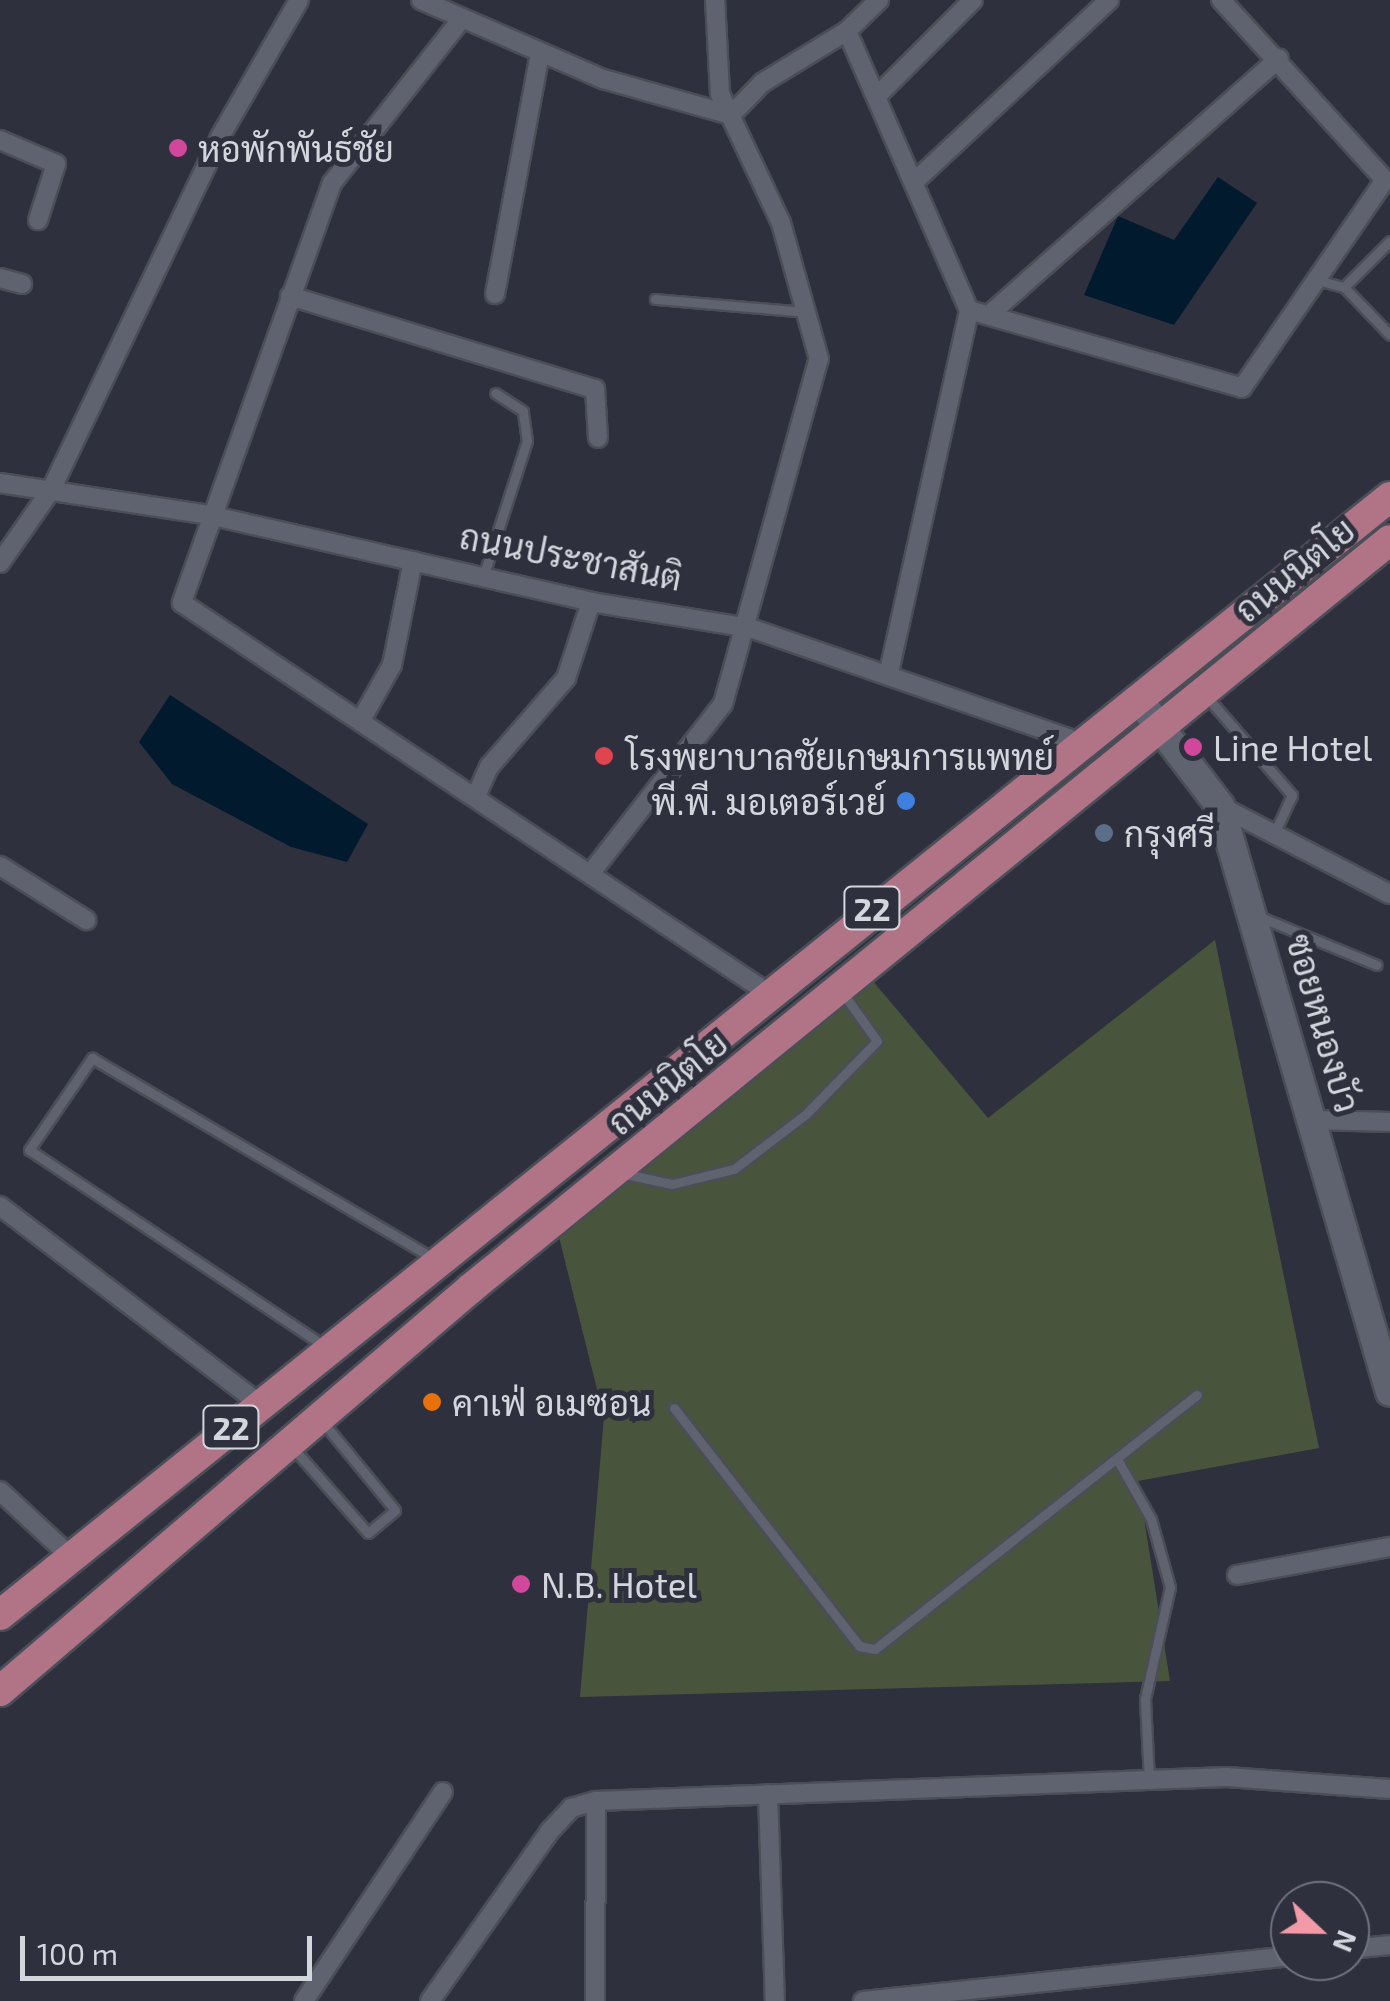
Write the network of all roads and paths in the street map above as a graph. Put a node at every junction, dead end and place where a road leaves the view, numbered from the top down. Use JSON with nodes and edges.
{"nodes":[{"id":1,"x":299,"y":0,"type":"edge"},
{"id":2,"x":421,"y":0,"type":"edge"},
{"id":3,"x":716,"y":0,"type":"edge"},
{"id":4,"x":879,"y":0,"type":"edge"},
{"id":5,"x":973,"y":0,"type":"edge"},
{"id":6,"x":1109,"y":0,"type":"edge"},
{"id":7,"x":1221,"y":0,"type":"edge"},
{"id":8,"x":460,"y":21,"type":"junction"},
{"id":9,"x":847,"y":31,"type":"junction"},
{"id":10,"x":540,"y":54,"type":"junction"},
{"id":11,"x":1279,"y":58,"type":"junction"},
{"id":12,"x":876,"y":97,"type":"junction"},
{"id":13,"x":731,"y":116,"type":"junction"},
{"id":14,"x":0,"y":140,"type":"edge"},
{"id":15,"x":914,"y":182,"type":"junction"},
{"id":16,"x":1388,"y":184,"type":"edge"},
{"id":17,"x":38,"y":220,"type":"dead end"},
{"id":18,"x":1390,"y":242,"type":"edge"},
{"id":19,"x":0,"y":278,"type":"edge"},
{"id":20,"x":1317,"y":280,"type":"junction"},
{"id":21,"x":22,"y":284,"type":"dead end"},
{"id":22,"x":1344,"y":287,"type":"junction"},
{"id":23,"x":495,"y":294,"type":"dead end"},
{"id":24,"x":290,"y":296,"type":"junction"},
{"id":25,"x":655,"y":299,"type":"dead end"},
{"id":26,"x":969,"y":310,"type":"junction"},
{"id":27,"x":806,"y":312,"type":"junction"},
{"id":28,"x":989,"y":315,"type":"junction"},
{"id":29,"x":1390,"y":335,"type":"edge"},
{"id":30,"x":496,"y":393,"type":"dead end"},
{"id":31,"x":598,"y":438,"type":"dead end"},
{"id":32,"x":0,"y":483,"type":"edge"},
{"id":33,"x":51,"y":490,"type":"junction"},
{"id":34,"x":1390,"y":497,"type":"edge"},
{"id":35,"x":208,"y":515,"type":"junction"},
{"id":36,"x":1390,"y":540,"type":"edge"},
{"id":37,"x":413,"y":562,"type":"junction"},
{"id":38,"x":0,"y":563,"type":"edge"},
{"id":39,"x":483,"y":577,"type":"junction"},
{"id":40,"x":591,"y":602,"type":"junction"},
{"id":41,"x":750,"y":628,"type":"junction"},
{"id":42,"x":889,"y":672,"type":"junction"},
{"id":43,"x":1202,"y":691,"type":"junction"},
{"id":44,"x":1138,"y":699,"type":"junction"},
{"id":45,"x":362,"y":720,"type":"junction"},
{"id":46,"x":1160,"y":724,"type":"junction"},
{"id":47,"x":1082,"y":743,"type":"junction"},
{"id":48,"x":1104,"y":768,"type":"junction"},
{"id":49,"x":476,"y":796,"type":"junction"},
{"id":50,"x":1220,"y":806,"type":"junction"},
{"id":51,"x":1274,"y":834,"type":"junction"},
{"id":52,"x":0,"y":866,"type":"edge"},
{"id":53,"x":590,"y":874,"type":"junction"},
{"id":54,"x":1390,"y":894,"type":"edge"},
{"id":55,"x":1253,"y":914,"type":"junction"},
{"id":56,"x":86,"y":920,"type":"dead end"},
{"id":57,"x":1377,"y":965,"type":"dead end"},
{"id":58,"x":840,"y":990,"type":"junction"},
{"id":59,"x":765,"y":991,"type":"junction"},
{"id":60,"x":663,"y":1076,"type":"junction"},
{"id":61,"x":691,"y":1110,"type":"junction"},
{"id":62,"x":1313,"y":1120,"type":"junction"},
{"id":63,"x":1390,"y":1122,"type":"edge"},
{"id":64,"x":617,"y":1172,"type":"junction"},
{"id":65,"x":0,"y":1206,"type":"edge"},
{"id":66,"x":436,"y":1260,"type":"junction"},
{"id":67,"x":328,"y":1348,"type":"junction"},
{"id":68,"x":1390,"y":1392,"type":"edge"},
{"id":69,"x":1197,"y":1394,"type":"dead end"},
{"id":70,"x":260,"y":1404,"type":"junction"},
{"id":71,"x":674,"y":1408,"type":"dead end"},
{"id":72,"x":321,"y":1418,"type":"junction"},
{"id":73,"x":290,"y":1444,"type":"junction"},
{"id":74,"x":1117,"y":1459,"type":"junction"},
{"id":75,"x":0,"y":1492,"type":"edge"},
{"id":76,"x":1390,"y":1548,"type":"edge"},
{"id":77,"x":71,"y":1558,"type":"junction"},
{"id":78,"x":1236,"y":1575,"type":"dead end"},
{"id":79,"x":0,"y":1616,"type":"edge"},
{"id":80,"x":0,"y":1691,"type":"edge"},
{"id":81,"x":1149,"y":1780,"type":"junction"},
{"id":82,"x":1390,"y":1789,"type":"edge"},
{"id":83,"x":444,"y":1792,"type":"dead end"},
{"id":84,"x":768,"y":1794,"type":"junction"},
{"id":85,"x":596,"y":1801,"type":"junction"},
{"id":86,"x":1270,"y":1958,"type":"edge"},
{"id":87,"x":304,"y":2001,"type":"edge"},
{"id":88,"x":430,"y":2001,"type":"edge"},
{"id":89,"x":595,"y":2001,"type":"edge"},
{"id":90,"x":776,"y":2001,"type":"edge"},
{"id":91,"x":862,"y":2001,"type":"edge"}],
"edges":[{"from":1,"to":33,"type":"street"},
{"from":2,"to":8,"type":"street"},
{"from":3,"to":13,"type":"street"},
{"from":4,"to":9,"type":"street"},
{"from":5,"to":12,"type":"street"},
{"from":6,"to":15,"type":"street"},
{"from":7,"to":11,"type":"street"},
{"from":8,"to":10,"type":"street"},
{"from":8,"to":24,"type":"street"},
{"from":9,"to":12,"type":"street"},
{"from":9,"to":13,"type":"street"},
{"from":10,"to":13,"type":"street"},
{"from":10,"to":23,"type":"street"},
{"from":11,"to":16,"type":"street"},
{"from":11,"to":28,"type":"street"},
{"from":12,"to":15,"type":"street"},
{"from":13,"to":27,"type":"street"},
{"from":14,"to":17,"type":"street"},
{"from":15,"to":26,"type":"street"},
{"from":16,"to":20,"type":"street"},
{"from":18,"to":22,"type":"lane"},
{"from":19,"to":21,"type":"street"},
{"from":20,"to":22,"type":"lane"},
{"from":20,"to":28,"type":"street"},
{"from":22,"to":29,"type":"lane"},
{"from":24,"to":31,"type":"street"},
{"from":24,"to":35,"type":"street"},
{"from":25,"to":27,"type":"lane"},
{"from":26,"to":28,"type":"street"},
{"from":26,"to":42,"type":"street"},
{"from":27,"to":41,"type":"street"},
{"from":30,"to":39,"type":"lane"},
{"from":32,"to":33,"type":"street","name":"ถนนประชาสันติ"},
{"from":33,"to":35,"type":"street","name":"ถนนประชาสันติ"},
{"from":33,"to":38,"type":"street"},
{"from":34,"to":44,"type":"main road","name":"ถนนนิตโย","number":"22"},
{"from":35,"to":37,"type":"street","name":"ถนนประชาสันติ"},
{"from":35,"to":45,"type":"street"},
{"from":36,"to":43,"type":"main road","name":"ถนนนิตโย","number":"22"},
{"from":37,"to":39,"type":"street","name":"ถนนประชาสันติ"},
{"from":37,"to":45,"type":"street"},
{"from":39,"to":40,"type":"street","name":"ถนนประชาสันติ"},
{"from":40,"to":41,"type":"street","name":"ถนนประชาสันติ"},
{"from":40,"to":49,"type":"street"},
{"from":41,"to":42,"type":"street","name":"ถนนประชาสันติ"},
{"from":41,"to":53,"type":"street"},
{"from":42,"to":47,"type":"street","name":"ถนนประชาสันติ"},
{"from":43,"to":46,"type":"main road","name":"ถนนนิตโย","number":"22"},
{"from":43,"to":51,"type":"lane"},
{"from":44,"to":46,"type":"street","name":"ซอยหนองบัว"},
{"from":44,"to":47,"type":"main road","name":"ถนนนิตโย","number":"22"},
{"from":45,"to":49,"type":"street"},
{"from":46,"to":48,"type":"main road","name":"ถนนนิตโย","number":"22"},
{"from":46,"to":50,"type":"street","name":"ซอยหนองบัว"},
{"from":47,"to":48,"type":"main road","name":"ถนนประชาสันติ"},
{"from":47,"to":59,"type":"main road","name":"ถนนนิตโย","number":"22"},
{"from":48,"to":58,"type":"main road","name":"ถนนนิตโย","number":"22"},
{"from":49,"to":53,"type":"street"},
{"from":50,"to":51,"type":"street"},
{"from":50,"to":55,"type":"street","name":"ซอยหนองบัว"},
{"from":51,"to":54,"type":"street"},
{"from":52,"to":56,"type":"street"},
{"from":53,"to":59,"type":"street"},
{"from":55,"to":57,"type":"lane"},
{"from":55,"to":62,"type":"street","name":"ซอยหนองบัว"},
{"from":58,"to":61,"type":"main road","name":"ถนนนิตโย","number":"22"},
{"from":58,"to":64,"type":"lane"},
{"from":59,"to":60,"type":"main road","name":"ถนนนิตโย","number":"22"},
{"from":60,"to":61,"type":"main road"},
{"from":60,"to":66,"type":"main road","name":"ถนนนิตโย","number":"22"},
{"from":61,"to":64,"type":"main road","name":"ถนนนิตโย","number":"22"},
{"from":62,"to":63,"type":"street"},
{"from":62,"to":68,"type":"street","name":"ซอยหนองบัว"},
{"from":64,"to":72,"type":"main road","name":"ถนนนิตโย","number":"22"},
{"from":65,"to":70,"type":"street"},
{"from":66,"to":67,"type":"main road","name":"ถนนนิตโย","number":"22"},
{"from":66,"to":67,"type":"lane"},
{"from":67,"to":70,"type":"main road","name":"ถนนนิตโย","number":"22"},
{"from":69,"to":74,"type":"lane"},
{"from":70,"to":77,"type":"main road","name":"ถนนนิตโย","number":"22"},
{"from":71,"to":74,"type":"lane"},
{"from":72,"to":73,"type":"main road","name":"ถนนนิตโย","number":"22"},
{"from":72,"to":73,"type":"lane"},
{"from":73,"to":80,"type":"main road","name":"ถนนนิตโย","number":"22"},
{"from":74,"to":81,"type":"lane"},
{"from":75,"to":77,"type":"street"},
{"from":76,"to":78,"type":"street"},
{"from":77,"to":79,"type":"main road","name":"ถนนนิตโย","number":"22"},
{"from":81,"to":82,"type":"street"},
{"from":81,"to":84,"type":"street"},
{"from":83,"to":87,"type":"street"},
{"from":84,"to":85,"type":"street"},
{"from":84,"to":90,"type":"street"},
{"from":85,"to":88,"type":"street"},
{"from":85,"to":89,"type":"street"},
{"from":86,"to":91,"type":"street"}]}
